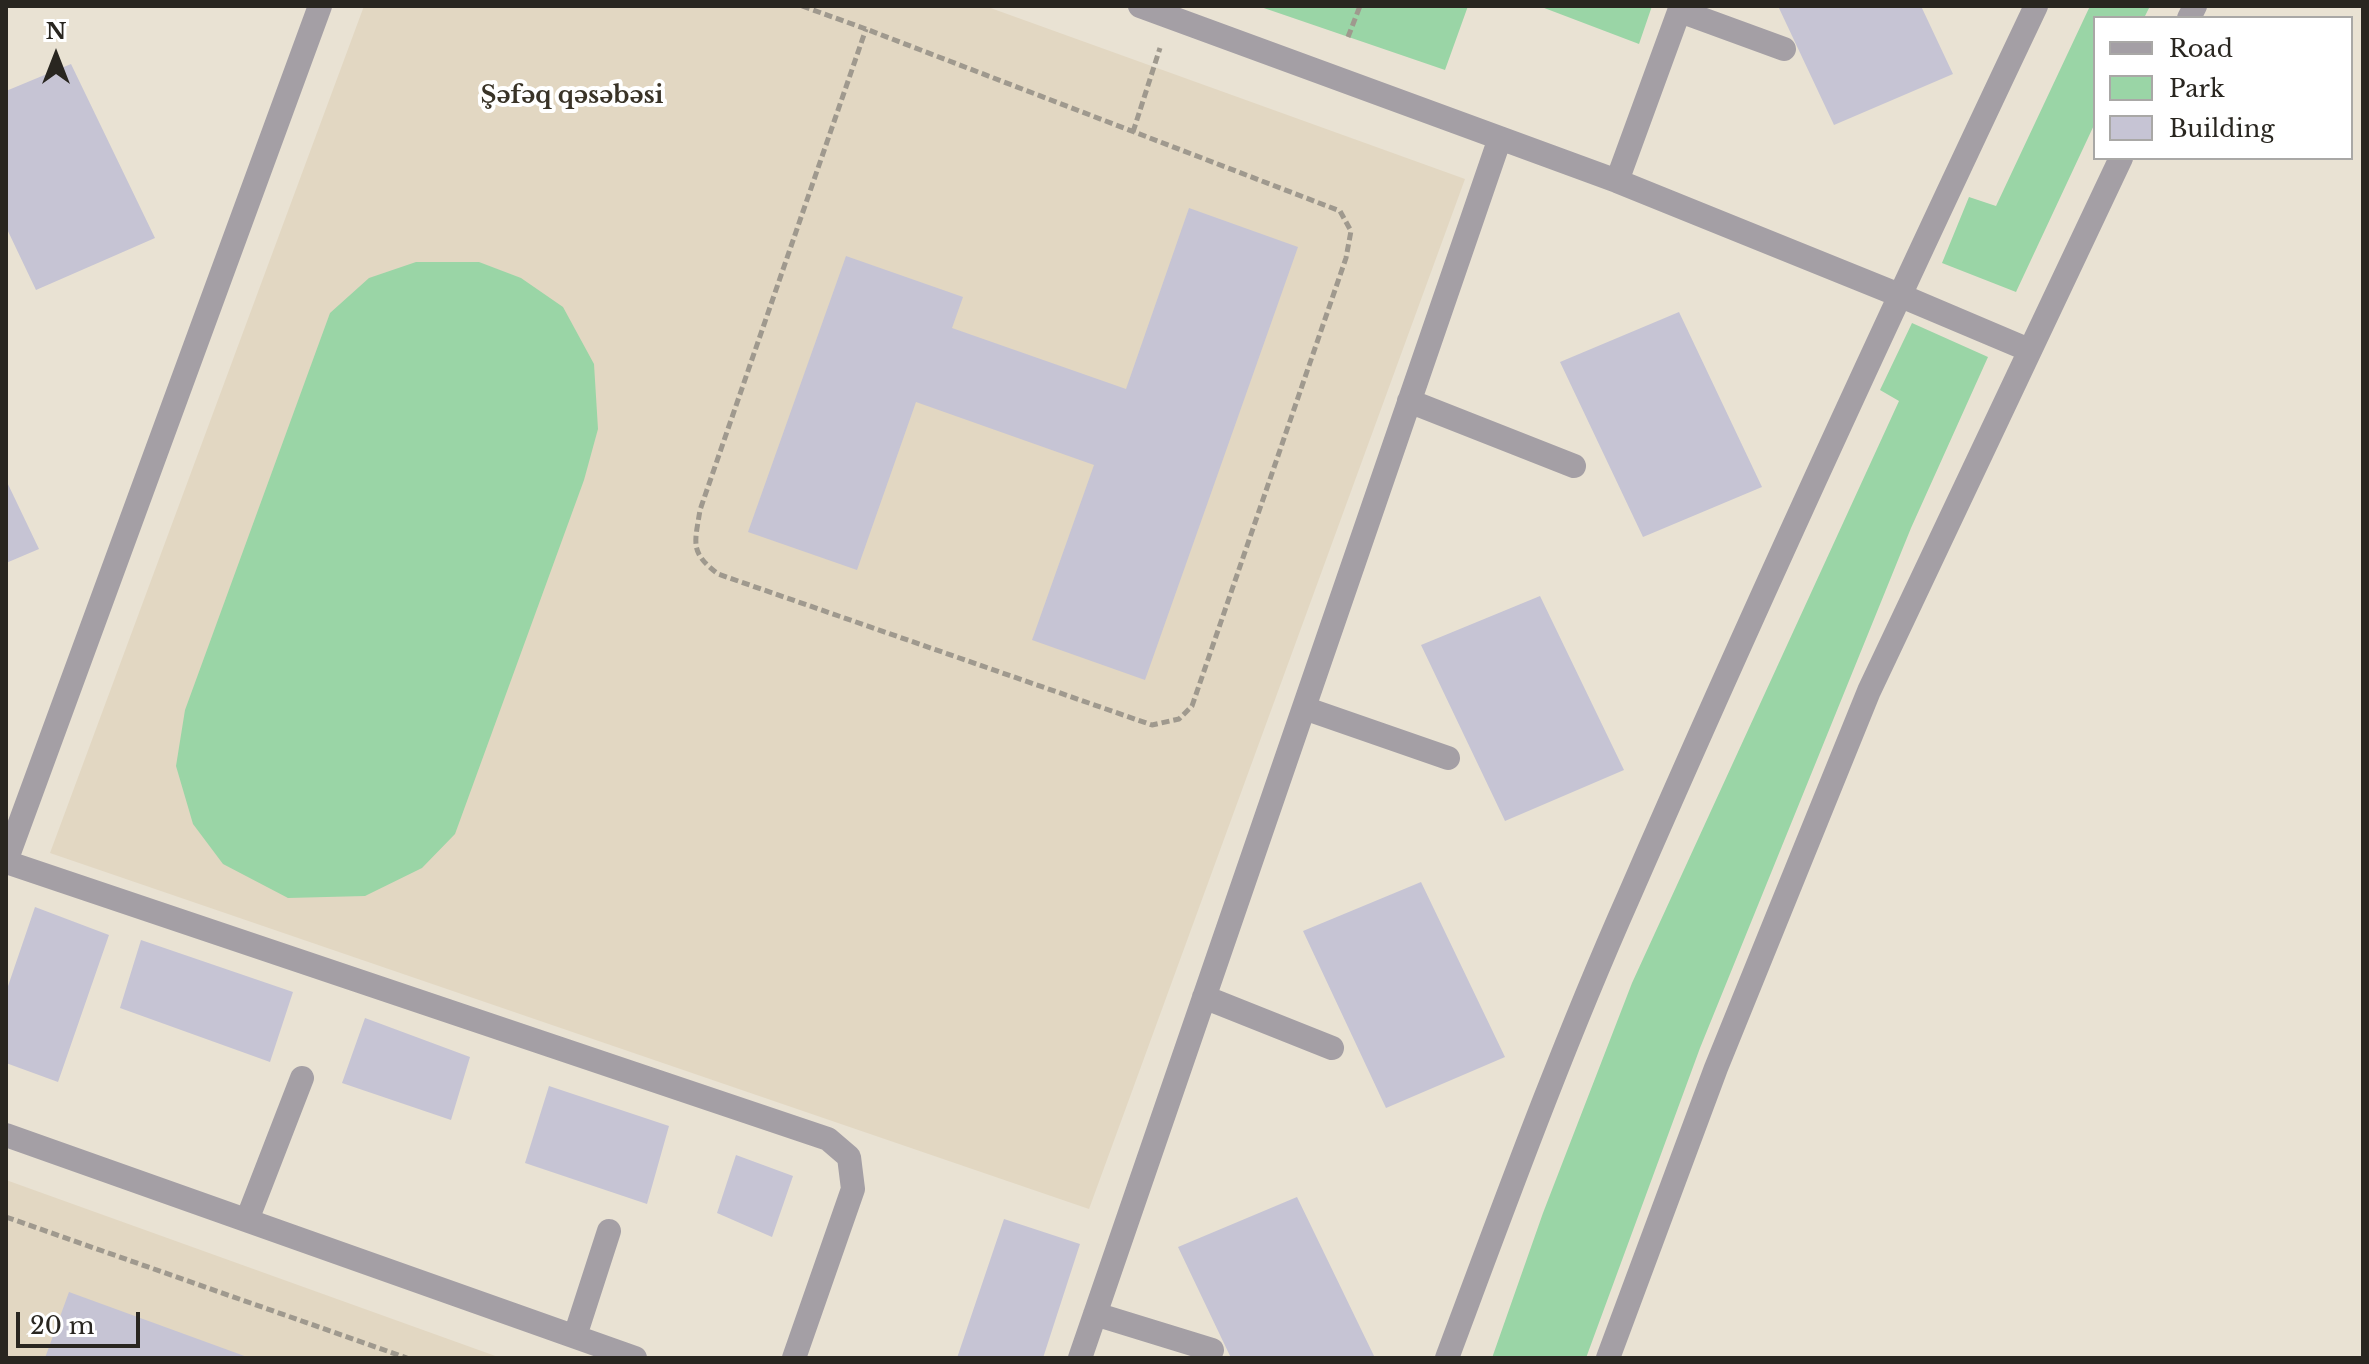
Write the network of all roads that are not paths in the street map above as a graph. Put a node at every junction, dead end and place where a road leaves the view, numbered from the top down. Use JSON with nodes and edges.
{"nodes":[{"id":1,"x":320,"y":6,"type":"edge"},
{"id":2,"x":1140,"y":6,"type":"edge"},
{"id":3,"x":2036,"y":6,"type":"edge"},
{"id":4,"x":1681,"y":8,"type":"edge"},
{"id":5,"x":1784,"y":49,"type":"dead end"},
{"id":6,"x":1500,"y":138,"type":"junction"},
{"id":7,"x":2120,"y":160,"type":"edge"},
{"id":8,"x":1617,"y":181,"type":"junction"},
{"id":9,"x":1899,"y":295,"type":"junction"},
{"id":10,"x":2029,"y":350,"type":"junction"},
{"id":11,"x":1409,"y":401,"type":"junction"},
{"id":12,"x":1574,"y":466,"type":"dead end"},
{"id":13,"x":1304,"y":708,"type":"junction"},
{"id":14,"x":1448,"y":758,"type":"dead end"},
{"id":15,"x":6,"y":862,"type":"edge"},
{"id":16,"x":1204,"y":997,"type":"junction"},
{"id":17,"x":1332,"y":1048,"type":"dead end"},
{"id":18,"x":302,"y":1078,"type":"dead end"},
{"id":19,"x":6,"y":1135,"type":"edge"},
{"id":20,"x":247,"y":1220,"type":"junction"},
{"id":21,"x":609,"y":1231,"type":"dead end"},
{"id":22,"x":1095,"y":1314,"type":"junction"},
{"id":23,"x":575,"y":1336,"type":"junction"},
{"id":24,"x":1212,"y":1350,"type":"dead end"},
{"id":25,"x":627,"y":1357,"type":"edge"},
{"id":26,"x":794,"y":1358,"type":"edge"},
{"id":27,"x":1080,"y":1358,"type":"edge"},
{"id":28,"x":1447,"y":1358,"type":"edge"},
{"id":29,"x":1608,"y":1358,"type":"edge"}],
"edges":[{"from":1,"to":15,"type":"street"},
{"from":2,"to":6,"type":"street"},
{"from":3,"to":9,"type":"street"},
{"from":4,"to":5,"type":"street"},
{"from":4,"to":8,"type":"street"},
{"from":6,"to":8,"type":"street"},
{"from":6,"to":11,"type":"street"},
{"from":7,"to":10,"type":"street"},
{"from":8,"to":9,"type":"street"},
{"from":9,"to":10,"type":"street"},
{"from":9,"to":28,"type":"street"},
{"from":10,"to":29,"type":"street"},
{"from":11,"to":12,"type":"street"},
{"from":11,"to":13,"type":"street"},
{"from":13,"to":14,"type":"street"},
{"from":13,"to":16,"type":"street"},
{"from":15,"to":26,"type":"street"},
{"from":16,"to":17,"type":"street"},
{"from":16,"to":22,"type":"street"},
{"from":18,"to":20,"type":"street"},
{"from":19,"to":20,"type":"street"},
{"from":20,"to":23,"type":"street"},
{"from":21,"to":23,"type":"street"},
{"from":22,"to":24,"type":"street"},
{"from":22,"to":27,"type":"street"},
{"from":23,"to":25,"type":"street"}]}
